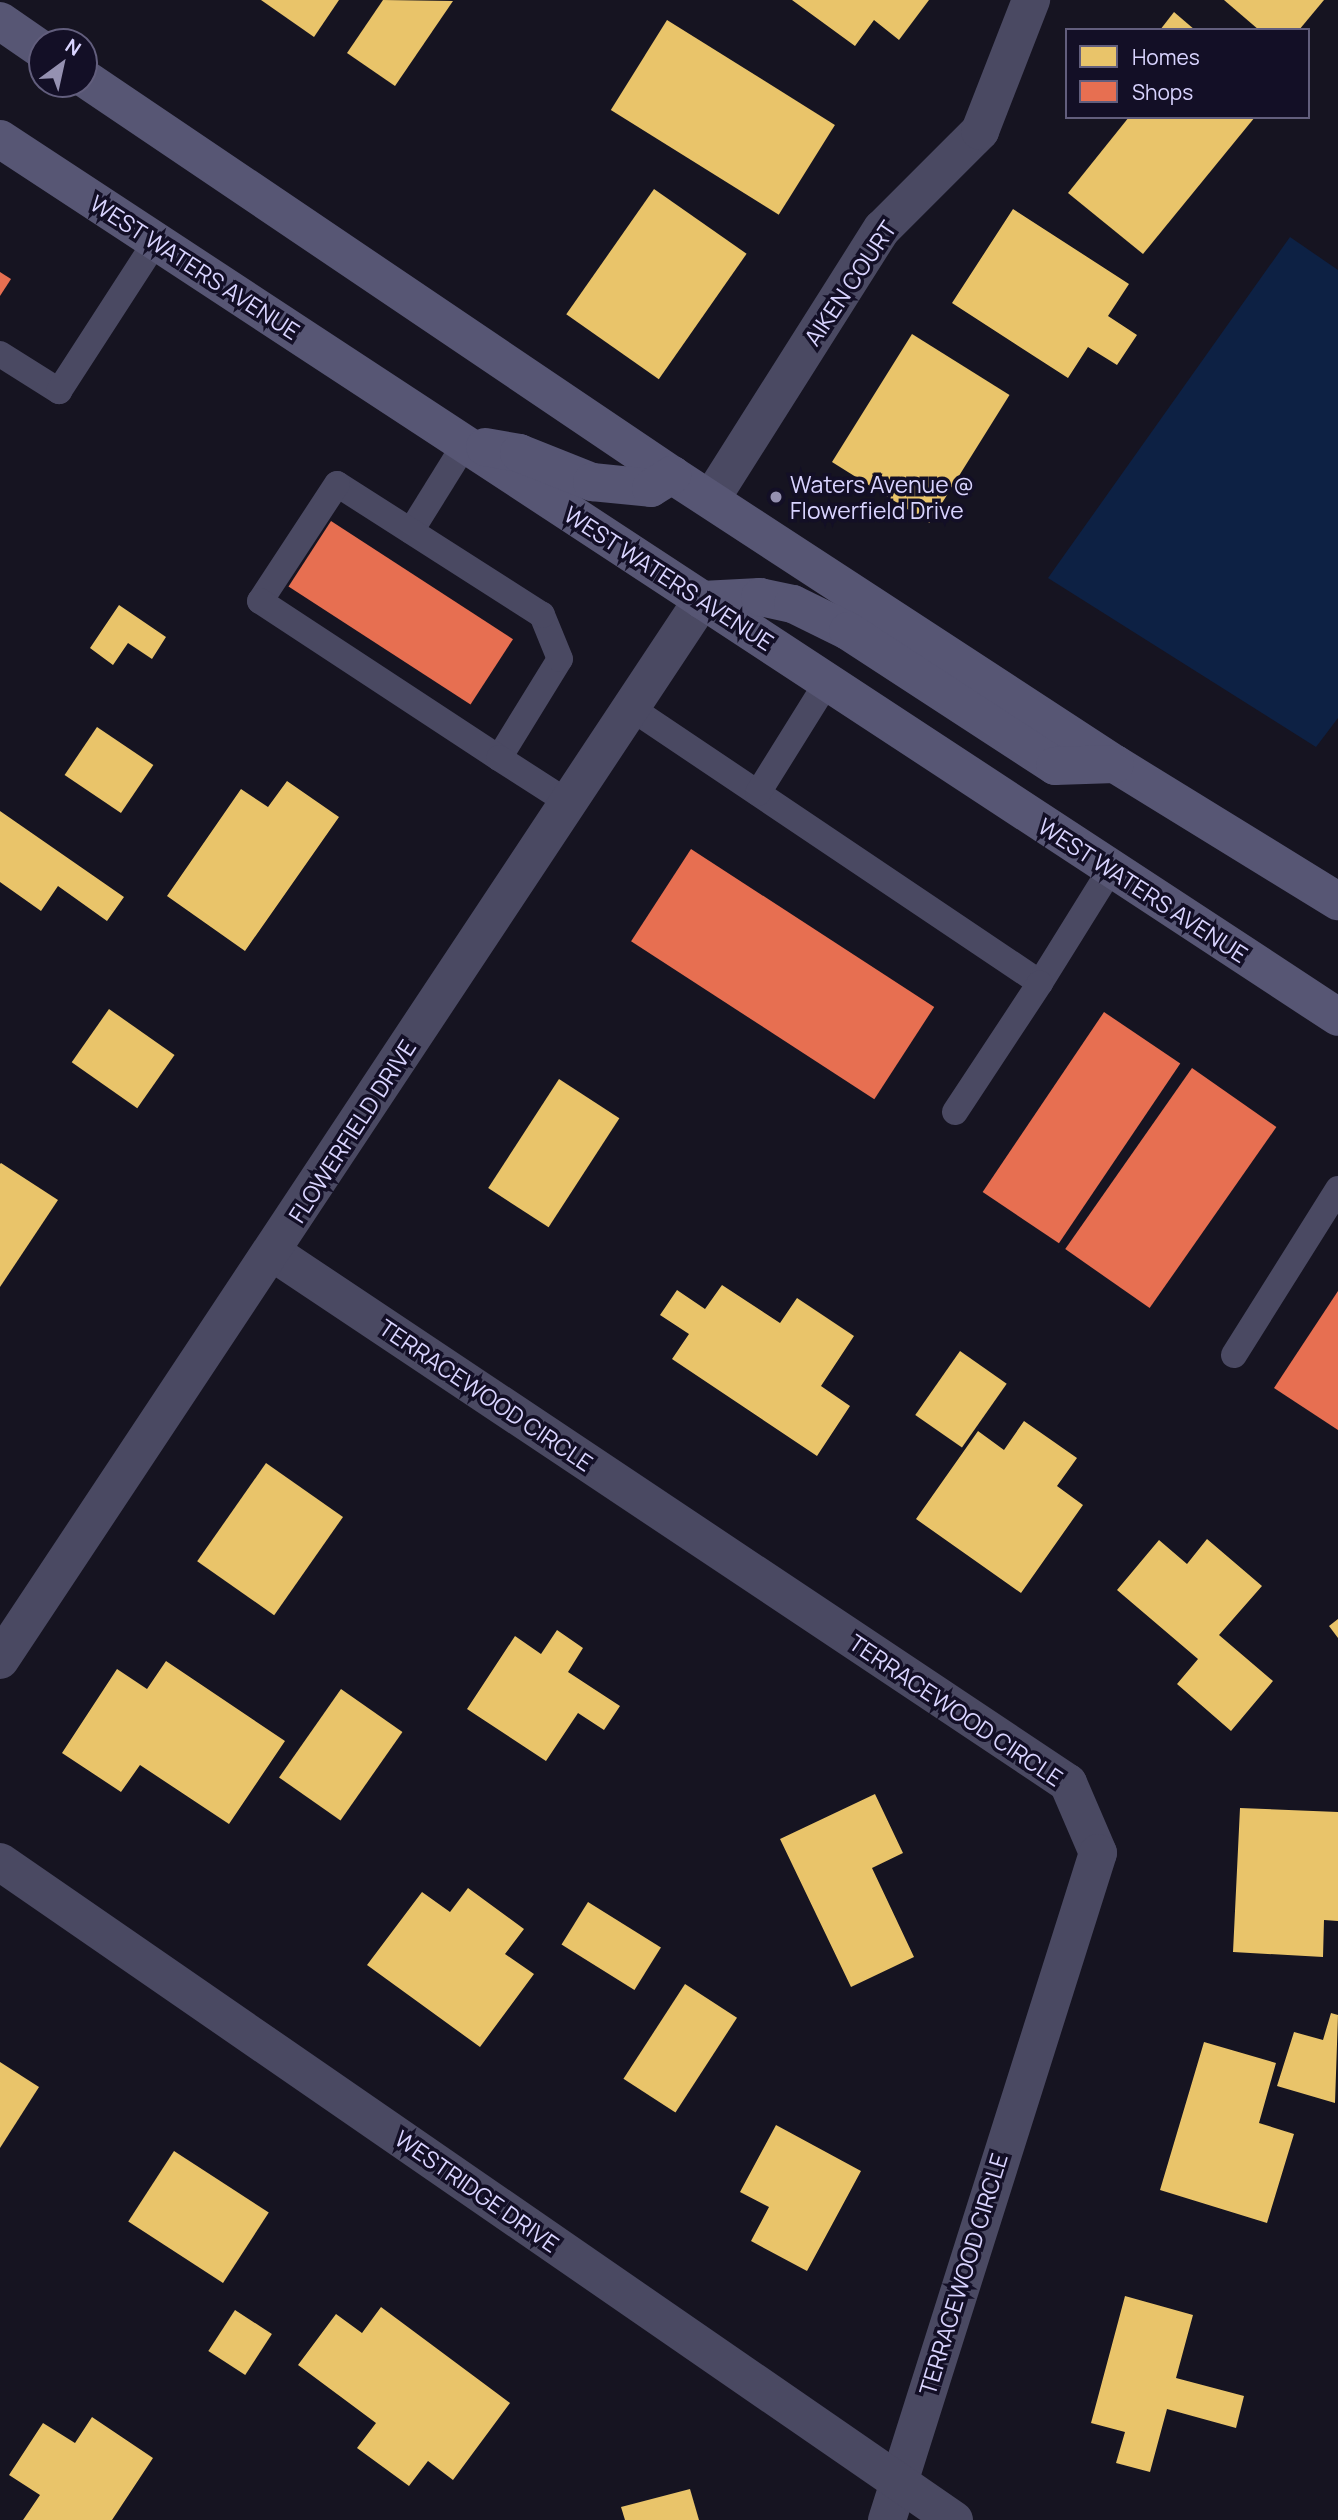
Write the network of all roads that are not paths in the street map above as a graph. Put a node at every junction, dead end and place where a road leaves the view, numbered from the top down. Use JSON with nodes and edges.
{"nodes":[{"id":1,"x":1031,"y":0,"type":"edge"},
{"id":2,"x":0,"y":21,"type":"edge"},
{"id":3,"x":28,"y":40,"type":"edge"},
{"id":4,"x":98,"y":87,"type":"edge"},
{"id":5,"x":0,"y":139,"type":"edge"},
{"id":6,"x":156,"y":241,"type":"junction"},
{"id":7,"x":0,"y":354,"type":"edge"},
{"id":8,"x":465,"y":444,"type":"junction"},
{"id":9,"x":673,"y":475,"type":"junction"},
{"id":10,"x":711,"y":499,"type":"junction"},
{"id":11,"x":411,"y":531,"type":"junction"},
{"id":12,"x":702,"y":600,"type":"junction"},
{"id":13,"x":827,"y":682,"type":"junction"},
{"id":14,"x":631,"y":708,"type":"junction"},
{"id":15,"x":499,"y":758,"type":"junction"},
{"id":16,"x":1115,"y":764,"type":"junction"},
{"id":17,"x":758,"y":793,"type":"junction"},
{"id":18,"x":569,"y":803,"type":"junction"},
{"id":19,"x":1111,"y":869,"type":"junction"},
{"id":20,"x":1338,"y":901,"type":"edge"},
{"id":21,"x":1040,"y":983,"type":"junction"},
{"id":22,"x":1338,"y":1017,"type":"edge"},
{"id":23,"x":955,"y":1112,"type":"dead end"},
{"id":24,"x":1338,"y":1189,"type":"edge"},
{"id":25,"x":272,"y":1252,"type":"junction"},
{"id":26,"x":1234,"y":1355,"type":"dead end"},
{"id":27,"x":0,"y":1660,"type":"edge"},
{"id":28,"x":0,"y":1862,"type":"edge"},
{"id":29,"x":898,"y":2482,"type":"junction"},
{"id":30,"x":887,"y":2520,"type":"edge"},
{"id":31,"x":954,"y":2520,"type":"edge"}],
"edges":[{"from":1,"to":10,"type":"street","name":"AIKEN COURT"},
{"from":2,"to":3,"type":"main road"},
{"from":4,"to":9,"type":"main road"},
{"from":5,"to":6,"type":"main road","name":"WEST WATERS AVENUE"},
{"from":6,"to":7,"type":"lane"},
{"from":6,"to":8,"type":"main road","name":"WEST WATERS AVENUE"},
{"from":8,"to":9,"type":"main road"},
{"from":8,"to":11,"type":"lane"},
{"from":8,"to":12,"type":"main road","name":"WEST WATERS AVENUE"},
{"from":9,"to":10,"type":"main road"},
{"from":10,"to":16,"type":"main road"},
{"from":11,"to":15,"type":"lane"},
{"from":11,"to":15,"type":"lane"},
{"from":12,"to":13,"type":"main road","name":"WEST WATERS AVENUE"},
{"from":12,"to":14,"type":"street","name":"FLOWERFIELD DRIVE"},
{"from":12,"to":16,"type":"main road"},
{"from":13,"to":17,"type":"lane"},
{"from":13,"to":19,"type":"main road","name":"WEST WATERS AVENUE"},
{"from":14,"to":17,"type":"lane"},
{"from":14,"to":18,"type":"street","name":"FLOWERFIELD DRIVE"},
{"from":15,"to":18,"type":"lane"},
{"from":16,"to":20,"type":"main road"},
{"from":17,"to":21,"type":"lane"},
{"from":18,"to":25,"type":"street","name":"FLOWERFIELD DRIVE"},
{"from":19,"to":21,"type":"lane"},
{"from":19,"to":22,"type":"main road","name":"WEST WATERS AVENUE"},
{"from":21,"to":23,"type":"lane"},
{"from":24,"to":26,"type":"lane"},
{"from":25,"to":27,"type":"street","name":"FLOWERFIELD DRIVE"},
{"from":25,"to":29,"type":"street","name":"TERRACEWOOD CIRCLE"},
{"from":28,"to":29,"type":"street","name":"WESTRIDGE DRIVE"},
{"from":29,"to":30,"type":"street","name":"TERRACEWOOD CIRCLE"},
{"from":29,"to":31,"type":"street","name":"WESTRIDGE DRIVE"}]}
